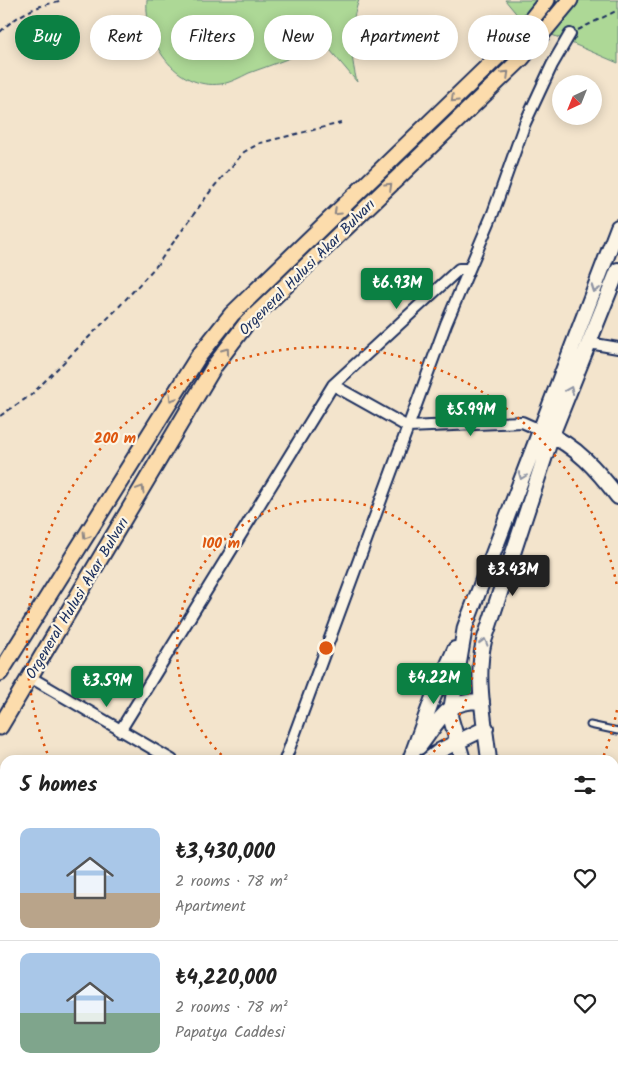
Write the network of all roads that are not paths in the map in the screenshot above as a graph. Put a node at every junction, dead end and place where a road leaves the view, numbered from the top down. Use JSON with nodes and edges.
{"nodes":[{"id":1,"x":547,"y":0,"type":"edge"},
{"id":2,"x":570,"y":0,"type":"edge"},
{"id":3,"x":570,"y":34,"type":"road end"},
{"id":4,"x":618,"y":227,"type":"edge"},
{"id":5,"x":469,"y":268,"type":"junction"},
{"id":6,"x":618,"y":270,"type":"edge"},
{"id":7,"x":589,"y":343,"type":"junction"},
{"id":8,"x":618,"y":348,"type":"edge"},
{"id":9,"x":333,"y":385,"type":"junction"},
{"id":10,"x":408,"y":427,"type":"junction"},
{"id":11,"x":546,"y":433,"type":"junction"},
{"id":12,"x":608,"y":483,"type":"junction"},
{"id":13,"x":618,"y":497,"type":"edge"},
{"id":14,"x":618,"y":507,"type":"edge"},
{"id":15,"x":465,"y":627,"type":"junction"},
{"id":16,"x":0,"y":673,"type":"edge"},
{"id":17,"x":30,"y":676,"type":"junction"},
{"id":18,"x":482,"y":701,"type":"junction"},
{"id":19,"x":451,"y":706,"type":"junction"},
{"id":20,"x":590,"y":725,"type":"dead end"},
{"id":21,"x":0,"y":727,"type":"edge"},
{"id":22,"x":486,"y":728,"type":"junction"},
{"id":23,"x":120,"y":730,"type":"junction"},
{"id":24,"x":618,"y":731,"type":"edge"},
{"id":25,"x":458,"y":742,"type":"junction"},
{"id":26,"x":163,"y":755,"type":"edge"},
{"id":27,"x":287,"y":755,"type":"edge"},
{"id":28,"x":412,"y":755,"type":"edge"},
{"id":29,"x":413,"y":755,"type":"edge"},
{"id":30,"x":436,"y":755,"type":"edge"},
{"id":31,"x":462,"y":755,"type":"edge"},
{"id":32,"x":489,"y":755,"type":"edge"}],
"edges":[{"from":1,"to":16,"type":"main road","name":"Orgeneral Hulusi Akar Bulvarı","one_way":true},
{"from":17,"to":2,"type":"main road","name":"Orgeneral Hulusi Akar Bulvarı","one_way":true},
{"from":3,"to":5,"type":"street"},
{"from":4,"to":11,"type":"street","one_way":true},
{"from":5,"to":9,"type":"street"},
{"from":5,"to":10,"type":"street"},
{"from":6,"to":7,"type":"street"},
{"from":7,"to":8,"type":"street"},
{"from":11,"to":7,"type":"street","one_way":true},
{"from":9,"to":10,"type":"street"},
{"from":9,"to":23,"type":"street"},
{"from":10,"to":11,"type":"street"},
{"from":10,"to":27,"type":"street"},
{"from":11,"to":12,"type":"street"},
{"from":11,"to":15,"type":"street","one_way":true},
{"from":18,"to":11,"type":"street","one_way":true},
{"from":12,"to":13,"type":"street"},
{"from":12,"to":14,"type":"street"},
{"from":15,"to":19,"type":"street"},
{"from":15,"to":28,"type":"street"},
{"from":17,"to":21,"type":"main road","name":"Orgeneral Hulusi Akar Bulvarı"},
{"from":17,"to":23,"type":"street"},
{"from":18,"to":19,"type":"street"},
{"from":18,"to":22,"type":"street"},
{"from":19,"to":25,"type":"street"},
{"from":19,"to":29,"type":"street"},
{"from":20,"to":24,"type":"lane"},
{"from":22,"to":25,"type":"street"},
{"from":22,"to":32,"type":"street"},
{"from":23,"to":26,"type":"street"},
{"from":25,"to":30,"type":"street"},
{"from":25,"to":31,"type":"street"}]}
